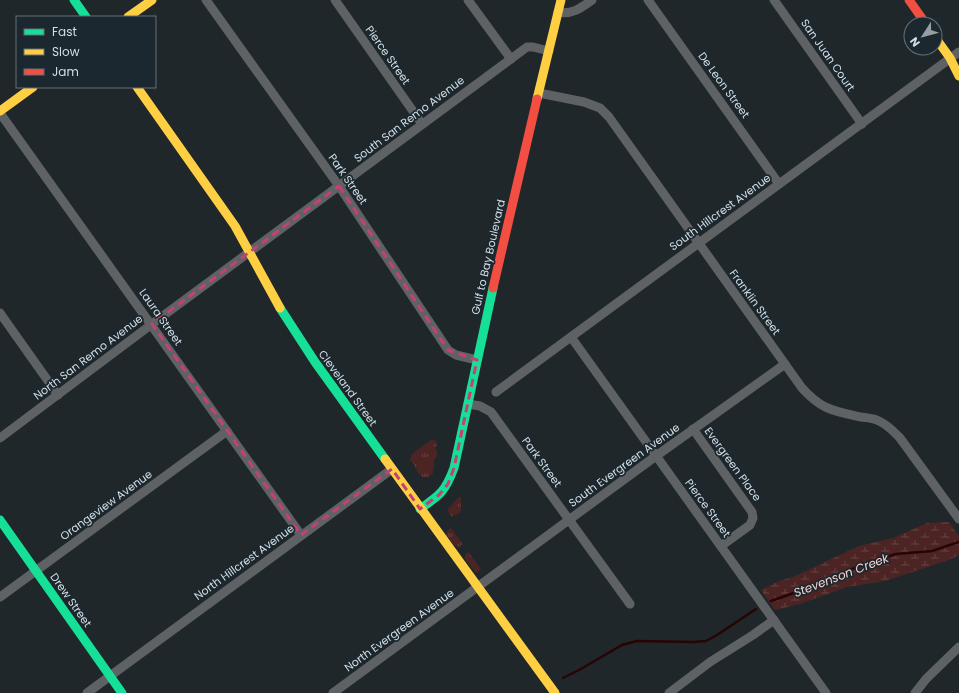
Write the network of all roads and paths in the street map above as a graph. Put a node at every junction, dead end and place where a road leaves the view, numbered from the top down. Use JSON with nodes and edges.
{"nodes":[{"id":1,"x":74,"y":0,"type":"edge"},
{"id":2,"x":152,"y":0,"type":"edge"},
{"id":3,"x":206,"y":0,"type":"edge"},
{"id":4,"x":334,"y":0,"type":"edge"},
{"id":5,"x":468,"y":0,"type":"edge"},
{"id":6,"x":561,"y":0,"type":"edge"},
{"id":7,"x":592,"y":0,"type":"edge"},
{"id":8,"x":648,"y":0,"type":"edge"},
{"id":9,"x":774,"y":0,"type":"edge"},
{"id":10,"x":909,"y":0,"type":"edge"},
{"id":11,"x":558,"y":12,"type":"junction"},
{"id":12,"x":85,"y":16,"type":"edge"},
{"id":13,"x":129,"y":16,"type":"edge"},
{"id":14,"x":920,"y":16,"type":"edge"},
{"id":15,"x":943,"y":48,"type":"edge"},
{"id":16,"x":549,"y":51,"type":"junction"},
{"id":17,"x":959,"y":52,"type":"edge"},
{"id":18,"x":950,"y":58,"type":"junction"},
{"id":19,"x":511,"y":59,"type":"junction"},
{"id":20,"x":959,"y":67,"type":"edge"},
{"id":21,"x":959,"y":76,"type":"edge"},
{"id":22,"x":32,"y":88,"type":"edge"},
{"id":23,"x":138,"y":88,"type":"edge"},
{"id":24,"x":539,"y":93,"type":"junction"},
{"id":25,"x":0,"y":112,"type":"edge"},
{"id":26,"x":422,"y":124,"type":"junction"},
{"id":27,"x":862,"y":124,"type":"junction"},
{"id":28,"x":779,"y":184,"type":"junction"},
{"id":29,"x":339,"y":186,"type":"junction"},
{"id":30,"x":698,"y":243,"type":"junction"},
{"id":31,"x":249,"y":253,"type":"junction"},
{"id":32,"x":0,"y":313,"type":"edge"},
{"id":33,"x":152,"y":324,"type":"junction"},
{"id":34,"x":571,"y":337,"type":"junction"},
{"id":35,"x":477,"y":360,"type":"junction"},
{"id":36,"x":785,"y":364,"type":"junction"},
{"id":37,"x":496,"y":392,"type":"dead end"},
{"id":38,"x":58,"y":395,"type":"junction"},
{"id":39,"x":468,"y":404,"type":"junction"},
{"id":40,"x":693,"y":429,"type":"junction"},
{"id":41,"x":227,"y":431,"type":"junction"},
{"id":42,"x":0,"y":438,"type":"edge"},
{"id":43,"x":656,"y":456,"type":"junction"},
{"id":44,"x":392,"y":469,"type":"junction"},
{"id":45,"x":420,"y":509,"type":"junction"},
{"id":46,"x":959,"y":519,"type":"edge"},
{"id":47,"x":0,"y":520,"type":"edge"},
{"id":48,"x":570,"y":520,"type":"junction"},
{"id":49,"x":301,"y":535,"type":"junction"},
{"id":50,"x":721,"y":546,"type":"junction"},
{"id":51,"x":36,"y":571,"type":"junction"},
{"id":52,"x":478,"y":587,"type":"junction"},
{"id":53,"x":0,"y":597,"type":"edge"},
{"id":54,"x":630,"y":604,"type":"dead end"},
{"id":55,"x":774,"y":620,"type":"junction"},
{"id":56,"x":959,"y":647,"type":"edge"},
{"id":57,"x":110,"y":676,"type":"junction"},
{"id":58,"x":87,"y":693,"type":"edge"},
{"id":59,"x":122,"y":693,"type":"edge"},
{"id":60,"x":333,"y":693,"type":"edge"},
{"id":61,"x":555,"y":693,"type":"edge"},
{"id":62,"x":669,"y":693,"type":"edge"},
{"id":63,"x":826,"y":693,"type":"edge"},
{"id":64,"x":915,"y":693,"type":"edge"}],
"edges":[{"from":1,"to":12,"type":"street"},
{"from":2,"to":13,"type":"street"},
{"from":3,"to":29,"type":"street","name":"Park Street"},
{"from":4,"to":26,"type":"street","name":"Pierce Street"},
{"from":5,"to":19,"type":"street"},
{"from":6,"to":11,"type":"street","name":"Gulf to Bay Boulevard"},
{"from":7,"to":11,"type":"street"},
{"from":8,"to":28,"type":"street","name":"De Leon Street"},
{"from":9,"to":27,"type":"street","name":"San Juan Court"},
{"from":10,"to":14,"type":"street"},
{"from":11,"to":16,"type":"street","name":"Gulf to Bay Boulevard"},
{"from":15,"to":18,"type":"street"},
{"from":16,"to":19,"type":"street","name":"South San Remo Avenue"},
{"from":16,"to":24,"type":"street","name":"Gulf to Bay Boulevard"},
{"from":17,"to":18,"type":"street","name":"South Hillcrest Avenue"},
{"from":18,"to":20,"type":"street"},
{"from":18,"to":21,"type":"street"},
{"from":18,"to":27,"type":"street","name":"South Hillcrest Avenue"},
{"from":19,"to":26,"type":"street","name":"South San Remo Avenue"},
{"from":22,"to":25,"type":"street"},
{"from":23,"to":31,"type":"street","name":"Cleveland Street"},
{"from":24,"to":30,"type":"street","name":"Franklin Street"},
{"from":24,"to":35,"type":"street","name":"Gulf to Bay Boulevard"},
{"from":25,"to":33,"type":"street","name":"Laura Street"},
{"from":26,"to":29,"type":"street","name":"South San Remo Avenue"},
{"from":27,"to":28,"type":"street","name":"South Hillcrest Avenue"},
{"from":28,"to":30,"type":"street","name":"South Hillcrest Avenue"},
{"from":29,"to":31,"type":"street","name":"South San Remo Avenue"},
{"from":29,"to":35,"type":"street","name":"Park Street"},
{"from":30,"to":34,"type":"street","name":"South Hillcrest Avenue"},
{"from":30,"to":36,"type":"street","name":"Franklin Street"},
{"from":31,"to":33,"type":"street","name":"North San Remo Avenue"},
{"from":31,"to":44,"type":"street","name":"Cleveland Street"},
{"from":32,"to":38,"type":"street"},
{"from":33,"to":38,"type":"street","name":"North San Remo Avenue"},
{"from":33,"to":41,"type":"street","name":"Laura Street"},
{"from":34,"to":37,"type":"street","name":"South Hillcrest Avenue"},
{"from":34,"to":43,"type":"street","name":"Pierce Street"},
{"from":35,"to":39,"type":"street","name":"Gulf to Bay Boulevard"},
{"from":36,"to":40,"type":"street","name":"South Evergreen Avenue"},
{"from":36,"to":46,"type":"street","name":"Franklin Street"},
{"from":38,"to":42,"type":"street","name":"North San Remo Avenue"},
{"from":39,"to":45,"type":"street","name":"Gulf to Bay Boulevard"},
{"from":39,"to":48,"type":"street","name":"Park Street"},
{"from":40,"to":43,"type":"street","name":"South Evergreen Avenue"},
{"from":40,"to":50,"type":"street","name":"Evergreen Place"},
{"from":41,"to":49,"type":"street","name":"Laura Street"},
{"from":41,"to":51,"type":"street","name":"Orangeview Avenue"},
{"from":43,"to":48,"type":"street","name":"South Evergreen Avenue"},
{"from":43,"to":50,"type":"street","name":"Pierce Street"},
{"from":44,"to":45,"type":"street","name":"Cleveland Street"},
{"from":44,"to":49,"type":"street","name":"North Hillcrest Avenue"},
{"from":45,"to":52,"type":"street","name":"Cleveland Street"},
{"from":47,"to":51,"type":"street","name":"Drew Street"},
{"from":48,"to":52,"type":"street","name":"South Evergreen Avenue"},
{"from":48,"to":54,"type":"street","name":"Park Street"},
{"from":49,"to":57,"type":"street","name":"North Hillcrest Avenue"},
{"from":50,"to":55,"type":"street","name":"Pierce Street"},
{"from":51,"to":53,"type":"street","name":"Orangeview Avenue"},
{"from":51,"to":57,"type":"street","name":"Drew Street"},
{"from":52,"to":60,"type":"street","name":"North Evergreen Avenue"},
{"from":52,"to":61,"type":"street","name":"Cleveland Street"},
{"from":55,"to":62,"type":"street"},
{"from":55,"to":63,"type":"street","name":"Pierce Street"},
{"from":56,"to":64,"type":"street"},
{"from":57,"to":58,"type":"street","name":"North Hillcrest Avenue"},
{"from":57,"to":59,"type":"street","name":"Drew Street"}]}
